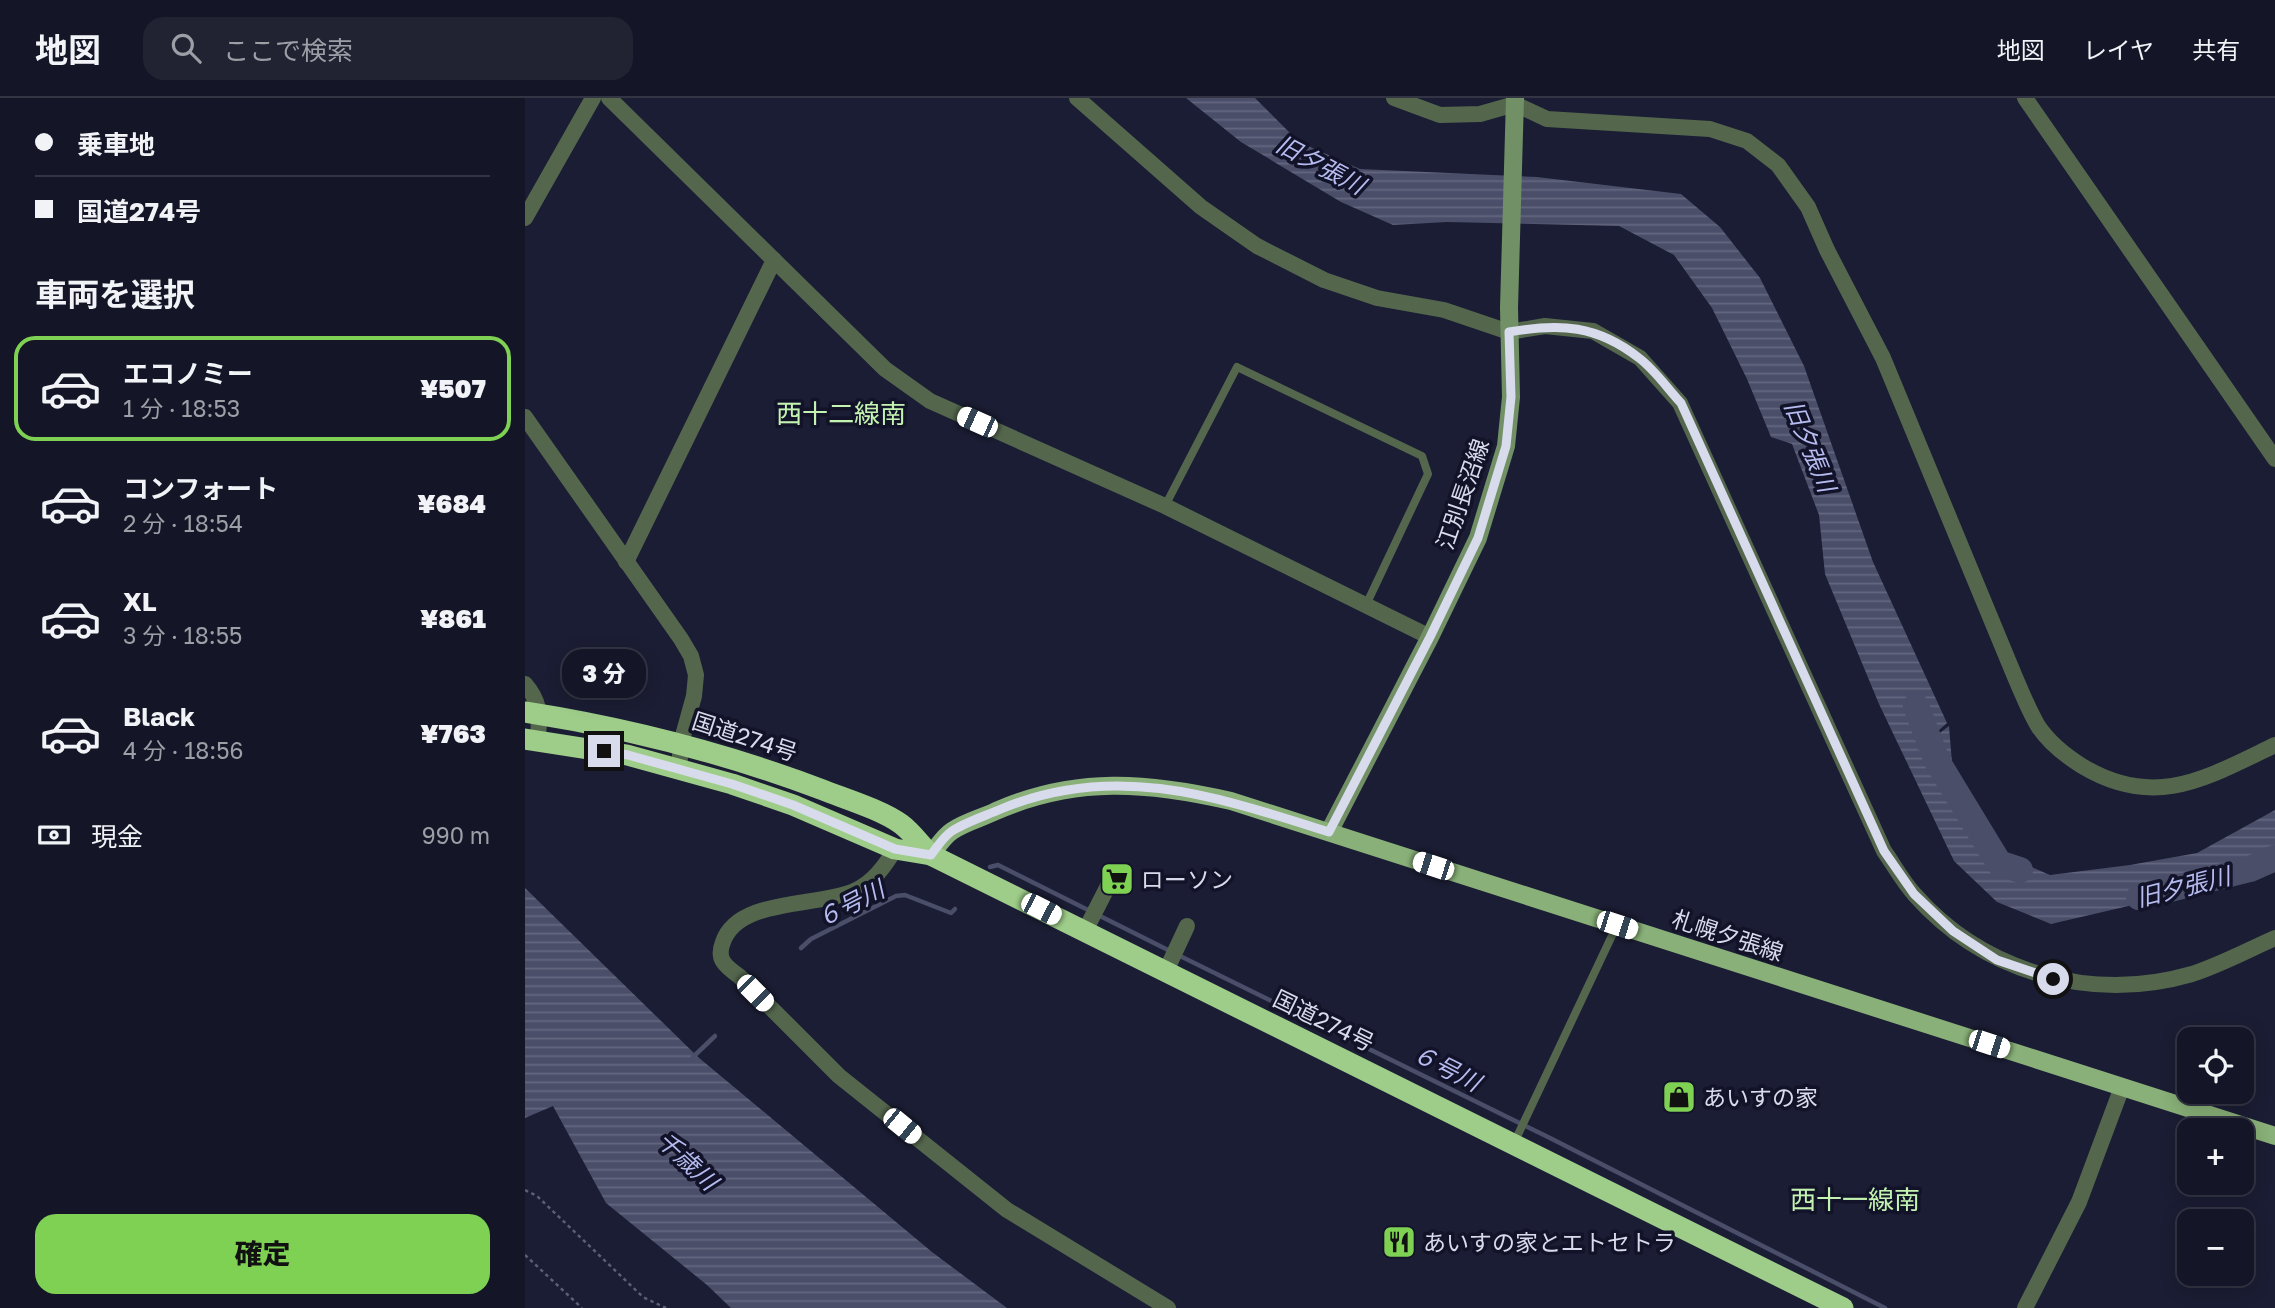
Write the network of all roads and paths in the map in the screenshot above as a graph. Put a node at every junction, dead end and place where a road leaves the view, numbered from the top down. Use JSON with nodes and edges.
{"nodes":[{"id":1,"x":593,"y":98,"type":"edge"},
{"id":2,"x":609,"y":98,"type":"edge"},
{"id":3,"x":1077,"y":98,"type":"edge"},
{"id":4,"x":1394,"y":98,"type":"edge"},
{"id":5,"x":2025,"y":98,"type":"edge"},
{"id":6,"x":1515,"y":101,"type":"edge"},
{"id":7,"x":525,"y":218,"type":"edge"},
{"id":8,"x":774,"y":260,"type":"junction"},
{"id":9,"x":1509,"y":332,"type":"junction"},
{"id":10,"x":525,"y":417,"type":"edge"},
{"id":11,"x":2275,"y":459,"type":"edge"},
{"id":12,"x":1165,"y":506,"type":"junction"},
{"id":13,"x":626,"y":562,"type":"junction"},
{"id":14,"x":1366,"y":605,"type":"junction"},
{"id":15,"x":1430,"y":637,"type":"junction"},
{"id":16,"x":525,"y":684,"type":"edge"},
{"id":17,"x":532,"y":713,"type":"edge"},
{"id":18,"x":531,"y":740,"type":"edge"},
{"id":19,"x":681,"y":743,"type":"junction"},
{"id":20,"x":2275,"y":745,"type":"edge"},
{"id":21,"x":679,"y":769,"type":"junction"},
{"id":22,"x":1329,"y":832,"type":"junction"},
{"id":23,"x":895,"y":849,"type":"junction"},
{"id":24,"x":931,"y":855,"type":"junction"},
{"id":25,"x":1108,"y":886,"type":"dead end"},
{"id":26,"x":1617,"y":925,"type":"junction"},
{"id":27,"x":1187,"y":926,"type":"dead end"},
{"id":28,"x":1088,"y":927,"type":"junction"},
{"id":29,"x":2275,"y":938,"type":"edge"},
{"id":30,"x":1168,"y":966,"type":"junction"},
{"id":31,"x":2122,"y":1087,"type":"junction"},
{"id":32,"x":2275,"y":1136,"type":"edge"},
{"id":33,"x":1516,"y":1139,"type":"junction"},
{"id":34,"x":525,"y":1190,"type":"edge"},
{"id":35,"x":525,"y":1255,"type":"edge"},
{"id":36,"x":582,"y":1308,"type":"edge"},
{"id":37,"x":666,"y":1308,"type":"edge"},
{"id":38,"x":1168,"y":1308,"type":"edge"},
{"id":39,"x":1843,"y":1308,"type":"edge"},
{"id":40,"x":2025,"y":1308,"type":"edge"}],
"edges":[{"from":1,"to":7,"type":"street"},
{"from":2,"to":8,"type":"street"},
{"from":3,"to":9,"type":"street"},
{"from":4,"to":6,"type":"street"},
{"from":5,"to":11,"type":"street"},
{"from":6,"to":9,"type":"main road","name":"江別長沼線"},
{"from":6,"to":20,"type":"street"},
{"from":8,"to":12,"type":"street"},
{"from":8,"to":13,"type":"street"},
{"from":9,"to":15,"type":"main road","name":"江別長沼線"},
{"from":9,"to":29,"type":"street"},
{"from":10,"to":13,"type":"street"},
{"from":12,"to":14,"type":"street"},
{"from":12,"to":14,"type":"lane"},
{"from":13,"to":19,"type":"street"},
{"from":14,"to":15,"type":"street"},
{"from":15,"to":22,"type":"main road","name":"江別長沼線"},
{"from":16,"to":17,"type":"street"},
{"from":17,"to":18,"type":"street"},
{"from":17,"to":19,"type":"highway","name":"国道274号"},
{"from":18,"to":21,"type":"highway","name":"国道274号"},
{"from":19,"to":21,"type":"street"},
{"from":19,"to":24,"type":"highway","name":"国道274号"},
{"from":21,"to":23,"type":"highway","name":"国道274号"},
{"from":22,"to":24,"type":"main road","name":"札幌夕張線"},
{"from":22,"to":26,"type":"main road","name":"札幌夕張線"},
{"from":23,"to":24,"type":"highway","name":"国道274号"},
{"from":23,"to":38,"type":"street"},
{"from":24,"to":28,"type":"highway","name":"国道274号"},
{"from":25,"to":28,"type":"street"},
{"from":26,"to":31,"type":"main road","name":"札幌夕張線"},
{"from":26,"to":33,"type":"lane"},
{"from":27,"to":30,"type":"street"},
{"from":28,"to":30,"type":"highway","name":"国道274号"},
{"from":30,"to":33,"type":"highway","name":"国道274号"},
{"from":31,"to":32,"type":"main road","name":"札幌夕張線"},
{"from":31,"to":40,"type":"street"},
{"from":33,"to":39,"type":"highway","name":"国道274号"},
{"from":34,"to":37,"type":"path"},
{"from":35,"to":36,"type":"path"}]}
